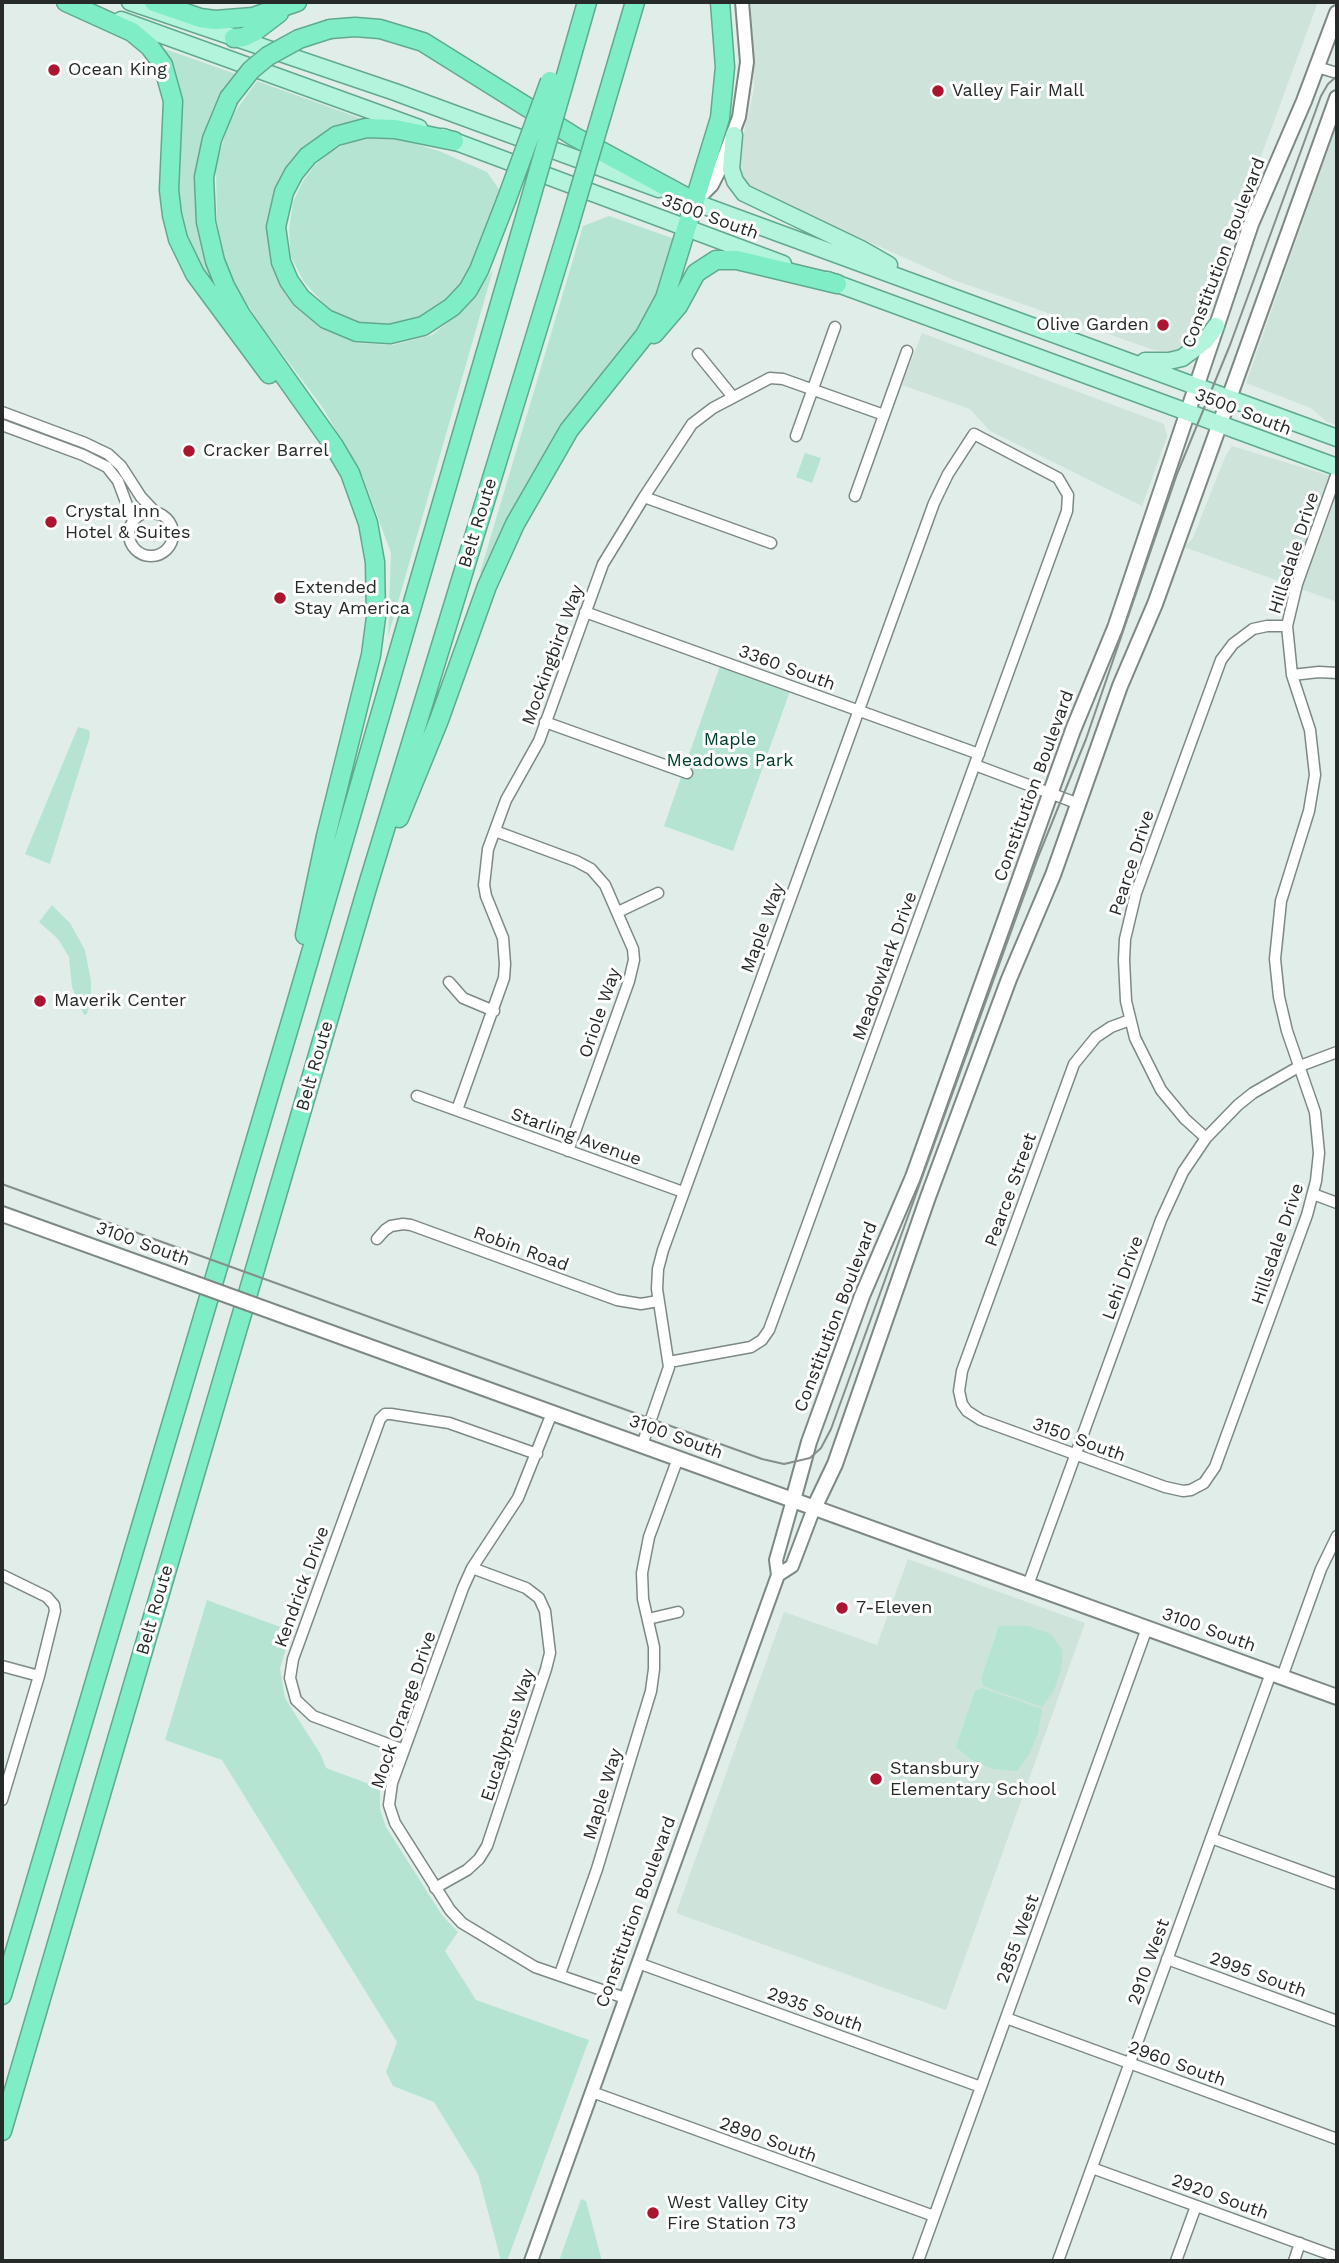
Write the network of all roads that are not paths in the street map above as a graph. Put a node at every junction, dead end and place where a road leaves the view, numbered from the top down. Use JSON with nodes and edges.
{"nodes":[{"id":1,"x":68,"y":2,"type":"edge"},
{"id":2,"x":130,"y":2,"type":"edge"},
{"id":3,"x":154,"y":2,"type":"edge"},
{"id":4,"x":297,"y":2,"type":"edge"},
{"id":5,"x":586,"y":2,"type":"edge"},
{"id":6,"x":635,"y":2,"type":"edge"},
{"id":7,"x":720,"y":2,"type":"edge"},
{"id":8,"x":742,"y":2,"type":"edge"},
{"id":9,"x":1337,"y":13,"type":"edge"},
{"id":10,"x":234,"y":38,"type":"junction"},
{"id":11,"x":1317,"y":67,"type":"junction"},
{"id":12,"x":1337,"y":73,"type":"edge"},
{"id":13,"x":557,"y":84,"type":"junction"},
{"id":14,"x":1337,"y":98,"type":"edge"},
{"id":15,"x":734,"y":135,"type":"junction"},
{"id":16,"x":454,"y":141,"type":"junction"},
{"id":17,"x":695,"y":202,"type":"junction"},
{"id":18,"x":687,"y":229,"type":"junction"},
{"id":19,"x":908,"y":279,"type":"junction"},
{"id":20,"x":838,"y":284,"type":"junction"},
{"id":21,"x":1216,"y":326,"type":"junction"},
{"id":22,"x":835,"y":327,"type":"dead end"},
{"id":23,"x":634,"y":348,"type":"junction"},
{"id":24,"x":907,"y":351,"type":"dead end"},
{"id":25,"x":698,"y":354,"type":"dead end"},
{"id":26,"x":1121,"y":356,"type":"junction"},
{"id":27,"x":1196,"y":385,"type":"junction"},
{"id":28,"x":813,"y":390,"type":"junction"},
{"id":29,"x":733,"y":397,"type":"junction"},
{"id":30,"x":1229,"y":398,"type":"junction"},
{"id":31,"x":2,"y":412,"type":"edge"},
{"id":32,"x":1188,"y":412,"type":"junction"},
{"id":33,"x":884,"y":415,"type":"junction"},
{"id":34,"x":1220,"y":424,"type":"junction"},
{"id":35,"x":2,"y":425,"type":"edge"},
{"id":36,"x":796,"y":436,"type":"dead end"},
{"id":37,"x":1337,"y":438,"type":"edge"},
{"id":38,"x":1337,"y":467,"type":"edge"},
{"id":39,"x":1337,"y":473,"type":"edge"},
{"id":40,"x":855,"y":496,"type":"dead end"},
{"id":41,"x":644,"y":497,"type":"junction"},
{"id":42,"x":1067,"y":512,"type":"joint"},
{"id":43,"x":157,"y":514,"type":"junction"},
{"id":44,"x":133,"y":521,"type":"junction"},
{"id":45,"x":771,"y":543,"type":"dead end"},
{"id":46,"x":376,"y":604,"type":"junction"},
{"id":47,"x":585,"y":612,"type":"junction"},
{"id":48,"x":1287,"y":626,"type":"junction"},
{"id":49,"x":1337,"y":673,"type":"edge"},
{"id":50,"x":1292,"y":675,"type":"junction"},
{"id":51,"x":858,"y":711,"type":"junction"},
{"id":52,"x":545,"y":722,"type":"junction"},
{"id":53,"x":979,"y":754,"type":"junction"},
{"id":54,"x":975,"y":765,"type":"junction"},
{"id":55,"x":687,"y":774,"type":"dead end"},
{"id":56,"x":1051,"y":793,"type":"junction"},
{"id":57,"x":1079,"y":804,"type":"junction"},
{"id":58,"x":495,"y":831,"type":"junction"},
{"id":59,"x":368,"y":888,"type":"junction"},
{"id":60,"x":658,"y":893,"type":"dead end"},
{"id":61,"x":618,"y":912,"type":"junction"},
{"id":62,"x":449,"y":982,"type":"dead end"},
{"id":63,"x":296,"y":1004,"type":"junction"},
{"id":64,"x":494,"y":1011,"type":"junction"},
{"id":65,"x":1130,"y":1020,"type":"junction"},
{"id":66,"x":1337,"y":1052,"type":"edge"},
{"id":67,"x":1300,"y":1066,"type":"junction"},
{"id":68,"x":417,"y":1096,"type":"dead end"},
{"id":69,"x":457,"y":1111,"type":"junction"},
{"id":70,"x":1206,"y":1138,"type":"junction"},
{"id":71,"x":568,"y":1150,"type":"junction"},
{"id":72,"x":683,"y":1192,"type":"junction"},
{"id":73,"x":1313,"y":1194,"type":"junction"},
{"id":74,"x":1337,"y":1203,"type":"edge"},
{"id":75,"x":2,"y":1214,"type":"edge"},
{"id":76,"x":377,"y":1239,"type":"dead end"},
{"id":77,"x":659,"y":1301,"type":"junction"},
{"id":78,"x":669,"y":1362,"type":"junction"},
{"id":79,"x":959,"y":1397,"type":"joint"},
{"id":80,"x":552,"y":1413,"type":"junction"},
{"id":81,"x":642,"y":1446,"type":"junction"},
{"id":82,"x":537,"y":1454,"type":"junction"},
{"id":83,"x":1075,"y":1455,"type":"junction"},
{"id":84,"x":678,"y":1458,"type":"junction"},
{"id":85,"x":1199,"y":1486,"type":"joint"},
{"id":86,"x":793,"y":1500,"type":"junction"},
{"id":87,"x":814,"y":1508,"type":"junction"},
{"id":88,"x":1337,"y":1535,"type":"edge"},
{"id":89,"x":1334,"y":1550,"type":"edge"},
{"id":90,"x":472,"y":1568,"type":"junction"},
{"id":91,"x":2,"y":1575,"type":"edge"},
{"id":92,"x":778,"y":1575,"type":"junction"},
{"id":93,"x":1028,"y":1585,"type":"junction"},
{"id":94,"x":678,"y":1612,"type":"dead end"},
{"id":95,"x":648,"y":1619,"type":"junction"},
{"id":96,"x":1147,"y":1628,"type":"junction"},
{"id":97,"x":2,"y":1666,"type":"edge"},
{"id":98,"x":1276,"y":1675,"type":"junction"},
{"id":99,"x":39,"y":1676,"type":"junction"},
{"id":100,"x":1337,"y":1697,"type":"edge"},
{"id":101,"x":404,"y":1750,"type":"junction"},
{"id":102,"x":2,"y":1800,"type":"edge"},
{"id":103,"x":1211,"y":1838,"type":"junction"},
{"id":104,"x":1337,"y":1884,"type":"edge"},
{"id":105,"x":435,"y":1888,"type":"junction"},
{"id":106,"x":1167,"y":1959,"type":"junction"},
{"id":107,"x":638,"y":1962,"type":"junction"},
{"id":108,"x":560,"y":1975,"type":"junction"},
{"id":109,"x":2,"y":1996,"type":"edge"},
{"id":110,"x":625,"y":1998,"type":"junction"},
{"id":111,"x":1006,"y":2018,"type":"junction"},
{"id":112,"x":1337,"y":2021,"type":"edge"},
{"id":113,"x":1129,"y":2063,"type":"junction"},
{"id":114,"x":981,"y":2087,"type":"junction"},
{"id":115,"x":592,"y":2092,"type":"junction"},
{"id":116,"x":2,"y":2131,"type":"edge"},
{"id":117,"x":1337,"y":2139,"type":"edge"},
{"id":118,"x":1091,"y":2168,"type":"junction"},
{"id":119,"x":1196,"y":2206,"type":"junction"},
{"id":120,"x":934,"y":2216,"type":"junction"},
{"id":121,"x":1300,"y":2243,"type":"junction"},
{"id":122,"x":1337,"y":2257,"type":"edge"},
{"id":123,"x":531,"y":2261,"type":"edge"},
{"id":124,"x":918,"y":2261,"type":"edge"},
{"id":125,"x":1058,"y":2261,"type":"edge"},
{"id":126,"x":1176,"y":2261,"type":"edge"},
{"id":127,"x":1294,"y":2261,"type":"edge"}],
"edges":[{"from":1,"to":16,"type":"main road","name":"3500 South"},
{"from":1,"to":46,"type":"highway"},
{"from":2,"to":10,"type":"main road","name":"3500 South"},
{"from":3,"to":4,"type":"highway"},
{"from":4,"to":10,"type":"highway"},
{"from":5,"to":13,"type":"highway","name":"Belt Route"},
{"from":6,"to":59,"type":"highway","name":"Belt Route","bridge":true},
{"from":7,"to":17,"type":"highway"},
{"from":8,"to":15,"type":"street"},
{"from":9,"to":11,"type":"main road","name":"Constitution Boulevard"},
{"from":10,"to":17,"type":"main road","name":"3500 South"},
{"from":11,"to":12,"type":"street"},
{"from":11,"to":21,"type":"main road","name":"Constitution Boulevard"},
{"from":13,"to":16,"type":"highway","bridge":true},
{"from":13,"to":63,"type":"highway","name":"Belt Route","bridge":true},
{"from":14,"to":30,"type":"main road","name":"Constitution Boulevard"},
{"from":15,"to":17,"type":"street"},
{"from":15,"to":19,"type":"main road"},
{"from":16,"to":18,"type":"main road","name":"3500 South"},
{"from":17,"to":18,"type":"highway"},
{"from":17,"to":19,"type":"main road","name":"3500 South"},
{"from":17,"to":46,"type":"highway","bridge":true},
{"from":18,"to":20,"type":"main road","name":"3500 South"},
{"from":18,"to":23,"type":"highway"},
{"from":19,"to":26,"type":"main road","name":"3500 South"},
{"from":20,"to":23,"type":"highway"},
{"from":20,"to":32,"type":"main road","name":"3500 South"},
{"from":21,"to":26,"type":"main road"},
{"from":21,"to":27,"type":"main road","name":"Constitution Boulevard"},
{"from":22,"to":28,"type":"street"},
{"from":23,"to":59,"type":"highway"},
{"from":24,"to":33,"type":"street"},
{"from":25,"to":29,"type":"street"},
{"from":26,"to":27,"type":"main road","name":"3500 South"},
{"from":27,"to":30,"type":"main road","name":"3500 South"},
{"from":27,"to":32,"type":"main road","name":"Constitution Boulevard"},
{"from":28,"to":29,"type":"street","name":"Mockingbird Way"},
{"from":28,"to":33,"type":"street","name":"Mockingbird Way"},
{"from":28,"to":36,"type":"street"},
{"from":29,"to":41,"type":"street","name":"Mockingbird Way"},
{"from":30,"to":34,"type":"main road","name":"Constitution Boulevard"},
{"from":30,"to":37,"type":"main road","name":"3500 South"},
{"from":31,"to":43,"type":"street"},
{"from":32,"to":34,"type":"main road","name":"3500 South"},
{"from":32,"to":56,"type":"main road","name":"Constitution Boulevard"},
{"from":33,"to":40,"type":"street"},
{"from":34,"to":38,"type":"main road","name":"3500 South"},
{"from":34,"to":57,"type":"main road","name":"Constitution Boulevard"},
{"from":35,"to":44,"type":"street"},
{"from":39,"to":48,"type":"street","name":"Hillsdale Drive"},
{"from":41,"to":45,"type":"street"},
{"from":41,"to":47,"type":"street","name":"Mockingbird Way"},
{"from":42,"to":51,"type":"street","name":"Maple Way"},
{"from":42,"to":53,"type":"street","name":"Meadowlark Drive"},
{"from":43,"to":44,"type":"street"},
{"from":43,"to":44,"type":"street"},
{"from":46,"to":63,"type":"highway"},
{"from":47,"to":51,"type":"street","name":"3360 South"},
{"from":47,"to":52,"type":"street","name":"Mockingbird Way"},
{"from":48,"to":50,"type":"street","name":"Hillsdale Drive"},
{"from":48,"to":65,"type":"street","name":"Pearce Drive"},
{"from":49,"to":50,"type":"street"},
{"from":50,"to":67,"type":"street","name":"Hillsdale Drive"},
{"from":51,"to":53,"type":"street","name":"3360 South"},
{"from":51,"to":72,"type":"street","name":"Maple Way"},
{"from":52,"to":55,"type":"street"},
{"from":52,"to":58,"type":"street","name":"Mockingbird Way"},
{"from":53,"to":54,"type":"street","name":"Meadowlark Drive"},
{"from":54,"to":56,"type":"street"},
{"from":54,"to":78,"type":"street","name":"Meadowlark Drive"},
{"from":56,"to":57,"type":"street"},
{"from":56,"to":86,"type":"main road","name":"Constitution Boulevard"},
{"from":57,"to":87,"type":"main road","name":"Constitution Boulevard"},
{"from":58,"to":61,"type":"street","name":"Oriole Way"},
{"from":58,"to":64,"type":"street","name":"Mockingbird Way"},
{"from":59,"to":116,"type":"highway","name":"Belt Route"},
{"from":60,"to":61,"type":"street"},
{"from":61,"to":71,"type":"street","name":"Oriole Way"},
{"from":62,"to":64,"type":"street"},
{"from":63,"to":109,"type":"highway","name":"Belt Route"},
{"from":64,"to":69,"type":"street","name":"Mockingbird Way"},
{"from":65,"to":70,"type":"street","name":"Pearce Drive"},
{"from":65,"to":79,"type":"street","name":"Pearce Street"},
{"from":66,"to":67,"type":"street","name":"Lehi Drive"},
{"from":67,"to":70,"type":"street","name":"Lehi Drive"},
{"from":67,"to":73,"type":"street","name":"Hillsdale Drive"},
{"from":68,"to":69,"type":"street","name":"Starling Avenue"},
{"from":69,"to":71,"type":"street","name":"Starling Avenue"},
{"from":70,"to":83,"type":"street","name":"Lehi Drive"},
{"from":71,"to":72,"type":"street","name":"Starling Avenue"},
{"from":72,"to":77,"type":"street","name":"Maple Way"},
{"from":73,"to":74,"type":"street"},
{"from":73,"to":85,"type":"street","name":"Hillsdale Drive"},
{"from":75,"to":80,"type":"main road","name":"3100 South","bridge":true},
{"from":76,"to":77,"type":"street","name":"Robin Road"},
{"from":77,"to":78,"type":"street","name":"Maple Way"},
{"from":78,"to":81,"type":"street","name":"Maple Way"},
{"from":79,"to":83,"type":"street","name":"3150 South"},
{"from":80,"to":81,"type":"main road","name":"3100 South"},
{"from":80,"to":82,"type":"street","name":"Mock Orange Drive"},
{"from":81,"to":84,"type":"main road","name":"3100 South"},
{"from":82,"to":90,"type":"street","name":"Mock Orange Drive"},
{"from":82,"to":101,"type":"street","name":"Kendrick Drive"},
{"from":83,"to":85,"type":"street","name":"3150 South"},
{"from":83,"to":93,"type":"street","name":"Lehi Drive"},
{"from":84,"to":86,"type":"main road","name":"3100 South"},
{"from":84,"to":95,"type":"street","name":"Maple Way"},
{"from":86,"to":87,"type":"main road","name":"3100 South"},
{"from":86,"to":92,"type":"street","name":"Constitution Boulevard"},
{"from":87,"to":92,"type":"street","name":"Constitution Boulevard"},
{"from":87,"to":93,"type":"main road","name":"3100 South"},
{"from":88,"to":89,"type":"street","name":"2910 West"},
{"from":89,"to":98,"type":"street","name":"2910 West"},
{"from":90,"to":101,"type":"street","name":"Mock Orange Drive"},
{"from":90,"to":105,"type":"street","name":"Eucalyptus Way"},
{"from":91,"to":99,"type":"street"},
{"from":92,"to":107,"type":"street","name":"Constitution Boulevard"},
{"from":93,"to":96,"type":"main road","name":"3100 South"},
{"from":94,"to":95,"type":"street"},
{"from":95,"to":108,"type":"street","name":"Maple Way"},
{"from":96,"to":98,"type":"main road","name":"3100 South"},
{"from":96,"to":111,"type":"street","name":"2855 West"},
{"from":97,"to":99,"type":"street"},
{"from":98,"to":100,"type":"main road","name":"3100 South"},
{"from":98,"to":103,"type":"street","name":"2910 West"},
{"from":99,"to":102,"type":"street"},
{"from":101,"to":105,"type":"street","name":"Mock Orange Drive"},
{"from":103,"to":104,"type":"street"},
{"from":103,"to":106,"type":"street","name":"2910 West"},
{"from":105,"to":108,"type":"street","name":"Mock Orange Drive"},
{"from":106,"to":112,"type":"street","name":"2995 South"},
{"from":106,"to":113,"type":"street","name":"2910 West"},
{"from":107,"to":110,"type":"street","name":"Constitution Boulevard"},
{"from":107,"to":114,"type":"street","name":"2935 South"},
{"from":108,"to":110,"type":"street","name":"Mock Orange Drive"},
{"from":110,"to":115,"type":"street","name":"Constitution Boulevard"},
{"from":111,"to":113,"type":"street","name":"2960 South"},
{"from":111,"to":114,"type":"street","name":"2855 West"},
{"from":113,"to":117,"type":"street","name":"2960 South"},
{"from":113,"to":118,"type":"street","name":"2910 West"},
{"from":114,"to":120,"type":"street","name":"2855 West"},
{"from":115,"to":120,"type":"street","name":"2890 South"},
{"from":115,"to":123,"type":"street","name":"Constitution Boulevard"},
{"from":118,"to":119,"type":"street","name":"2920 South"},
{"from":118,"to":125,"type":"street","name":"2910 West"},
{"from":119,"to":121,"type":"street","name":"2920 South"},
{"from":119,"to":126,"type":"street"},
{"from":120,"to":124,"type":"street","name":"2855 West"},
{"from":121,"to":122,"type":"street","name":"2920 South"},
{"from":121,"to":127,"type":"street"}]}
